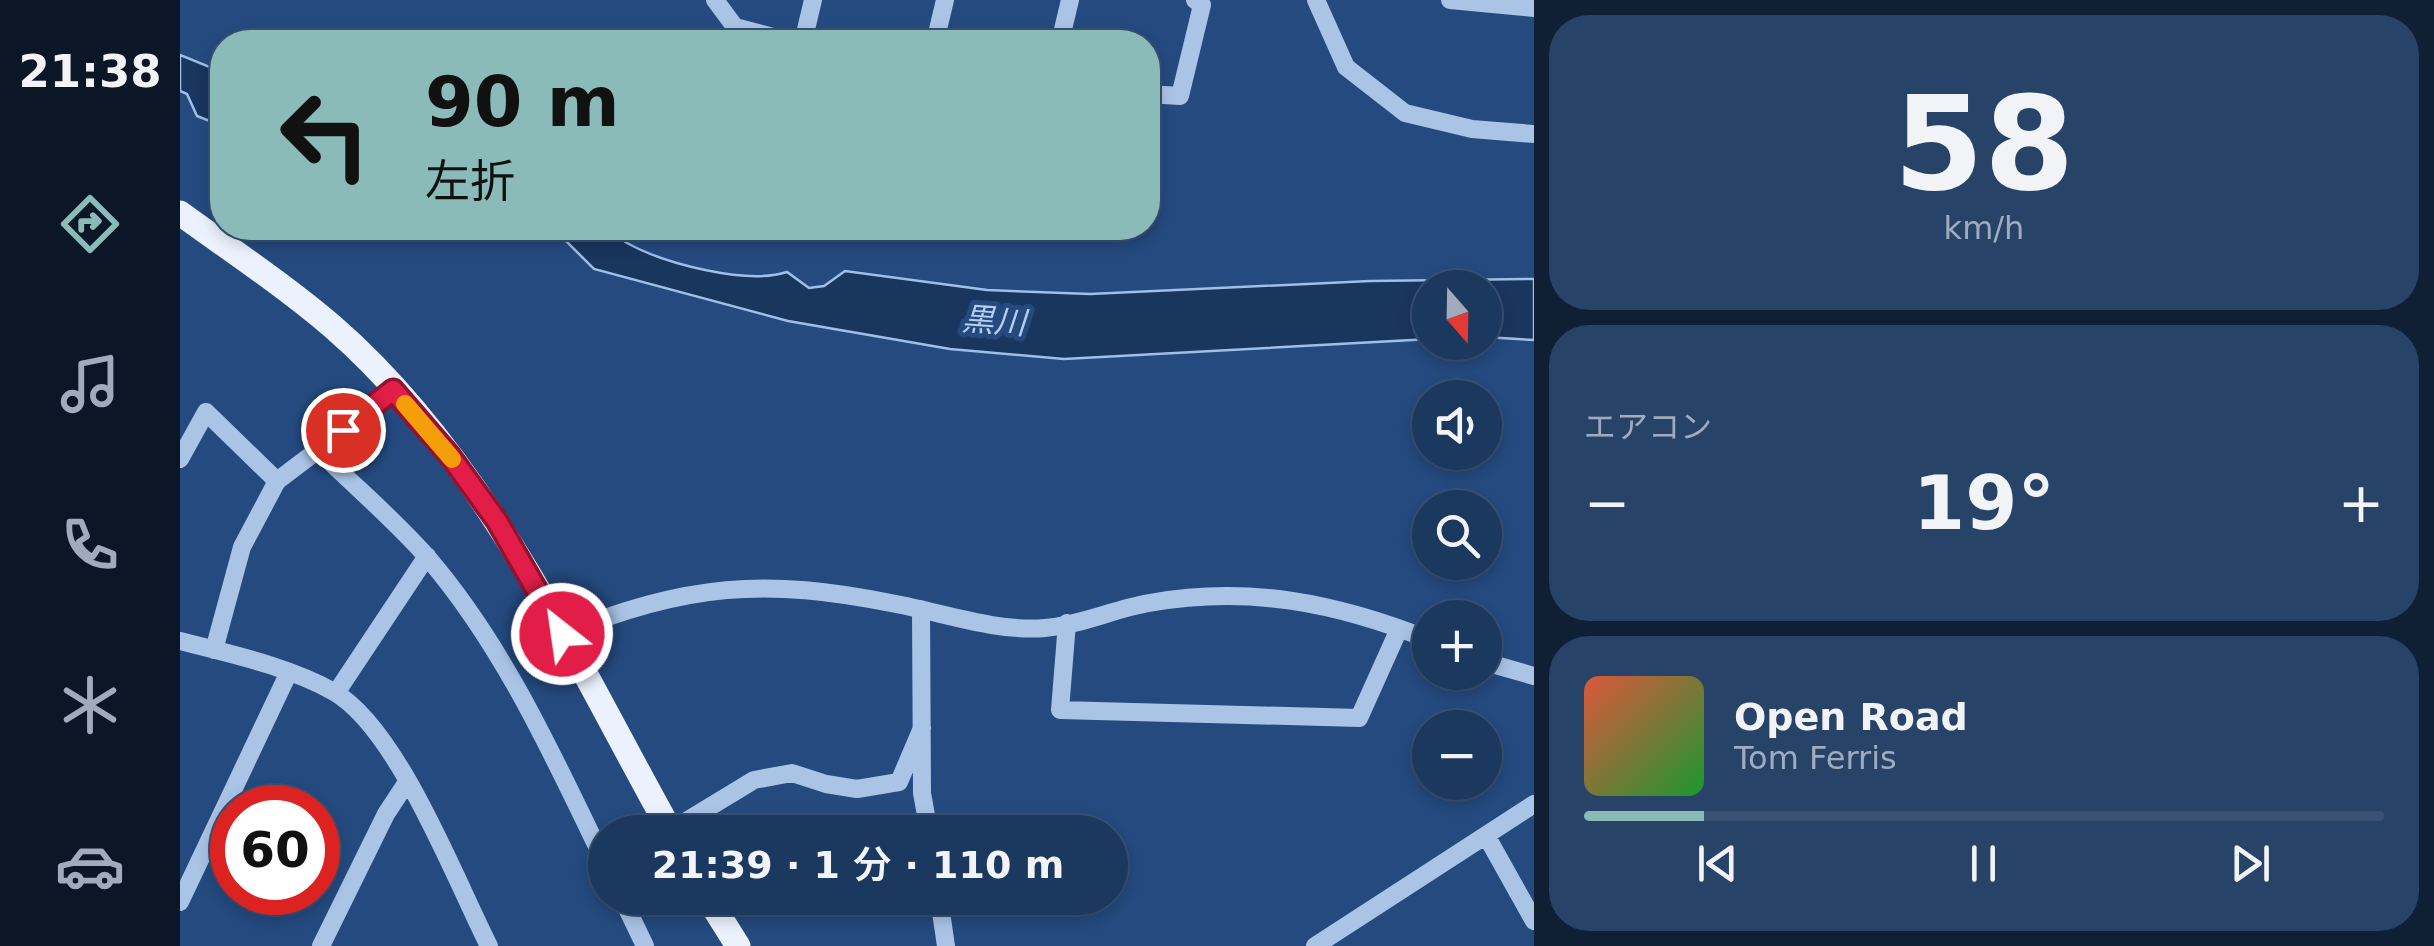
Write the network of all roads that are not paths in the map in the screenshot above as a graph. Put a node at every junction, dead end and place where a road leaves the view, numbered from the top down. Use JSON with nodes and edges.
{"nodes":[{"id":1,"x":715,"y":0,"type":"edge"},
{"id":2,"x":812,"y":0,"type":"edge"},
{"id":3,"x":945,"y":0,"type":"edge"},
{"id":4,"x":1070,"y":0,"type":"edge"},
{"id":5,"x":1195,"y":0,"type":"edge"},
{"id":6,"x":1316,"y":0,"type":"edge"},
{"id":7,"x":1450,"y":0,"type":"edge"},
{"id":8,"x":1534,"y":8,"type":"edge"},
{"id":9,"x":746,"y":30,"type":"edge"},
{"id":10,"x":806,"y":30,"type":"edge"},
{"id":11,"x":938,"y":30,"type":"edge"},
{"id":12,"x":1063,"y":30,"type":"edge"},
{"id":13,"x":1160,"y":95,"type":"edge"},
{"id":14,"x":1534,"y":134,"type":"edge"},
{"id":15,"x":180,"y":214,"type":"edge"},
{"id":16,"x":210,"y":236,"type":"edge"},
{"id":17,"x":215,"y":240,"type":"edge"},
{"id":18,"x":393,"y":390,"type":"junction"},
{"id":19,"x":318,"y":450,"type":"junction"},
{"id":20,"x":180,"y":459,"type":"edge"},
{"id":21,"x":277,"y":481,"type":"junction"},
{"id":22,"x":427,"y":556,"type":"junction"},
{"id":23,"x":921,"y":609,"type":"junction"},
{"id":24,"x":1067,"y":623,"type":"junction"},
{"id":25,"x":1399,"y":629,"type":"junction"},
{"id":26,"x":562,"y":634,"type":"junction"},
{"id":27,"x":1412,"y":634,"type":"edge"},
{"id":28,"x":180,"y":642,"type":"edge"},
{"id":29,"x":214,"y":650,"type":"junction"},
{"id":30,"x":1502,"y":667,"type":"edge"},
{"id":31,"x":288,"y":672,"type":"junction"},
{"id":32,"x":1534,"y":676,"type":"edge"},
{"id":33,"x":336,"y":693,"type":"junction"},
{"id":34,"x":922,"y":728,"type":"junction"},
{"id":35,"x":407,"y":782,"type":"junction"},
{"id":36,"x":1534,"y":804,"type":"edge"},
{"id":37,"x":662,"y":815,"type":"edge"},
{"id":38,"x":698,"y":815,"type":"edge"},
{"id":39,"x":925,"y":815,"type":"edge"},
{"id":40,"x":588,"y":829,"type":"edge"},
{"id":41,"x":1488,"y":837,"type":"junction"},
{"id":42,"x":180,"y":902,"type":"edge"},
{"id":43,"x":630,"y":915,"type":"edge"},
{"id":44,"x":719,"y":915,"type":"edge"},
{"id":45,"x":941,"y":915,"type":"edge"},
{"id":46,"x":1534,"y":921,"type":"edge"},
{"id":47,"x":481,"y":941,"type":"edge"},
{"id":48,"x":321,"y":946,"type":"edge"},
{"id":49,"x":645,"y":946,"type":"edge"},
{"id":50,"x":738,"y":946,"type":"edge"},
{"id":51,"x":946,"y":946,"type":"edge"},
{"id":52,"x":1315,"y":946,"type":"edge"}],
"edges":[{"from":1,"to":9,"type":"street"},
{"from":2,"to":10,"type":"street"},
{"from":3,"to":11,"type":"street"},
{"from":4,"to":12,"type":"street"},
{"from":5,"to":13,"type":"street"},
{"from":6,"to":14,"type":"street"},
{"from":7,"to":8,"type":"street"},
{"from":15,"to":16,"type":"main road"},
{"from":17,"to":18,"type":"main road"},
{"from":18,"to":19,"type":"street"},
{"from":18,"to":26,"type":"main road"},
{"from":19,"to":21,"type":"street"},
{"from":19,"to":22,"type":"street"},
{"from":20,"to":21,"type":"street"},
{"from":21,"to":29,"type":"street"},
{"from":22,"to":33,"type":"street"},
{"from":22,"to":40,"type":"street"},
{"from":23,"to":24,"type":"street"},
{"from":23,"to":26,"type":"street"},
{"from":23,"to":34,"type":"street"},
{"from":24,"to":25,"type":"street"},
{"from":24,"to":25,"type":"street"},
{"from":25,"to":27,"type":"street"},
{"from":26,"to":37,"type":"main road"},
{"from":28,"to":29,"type":"street"},
{"from":29,"to":31,"type":"street"},
{"from":30,"to":32,"type":"street"},
{"from":31,"to":33,"type":"street"},
{"from":31,"to":42,"type":"street"},
{"from":33,"to":35,"type":"street"},
{"from":34,"to":38,"type":"street"},
{"from":34,"to":39,"type":"street"},
{"from":35,"to":47,"type":"street"},
{"from":35,"to":48,"type":"street"},
{"from":36,"to":41,"type":"street"},
{"from":41,"to":46,"type":"street"},
{"from":41,"to":52,"type":"street"},
{"from":43,"to":49,"type":"street"},
{"from":44,"to":50,"type":"main road"},
{"from":45,"to":51,"type":"street"}]}
